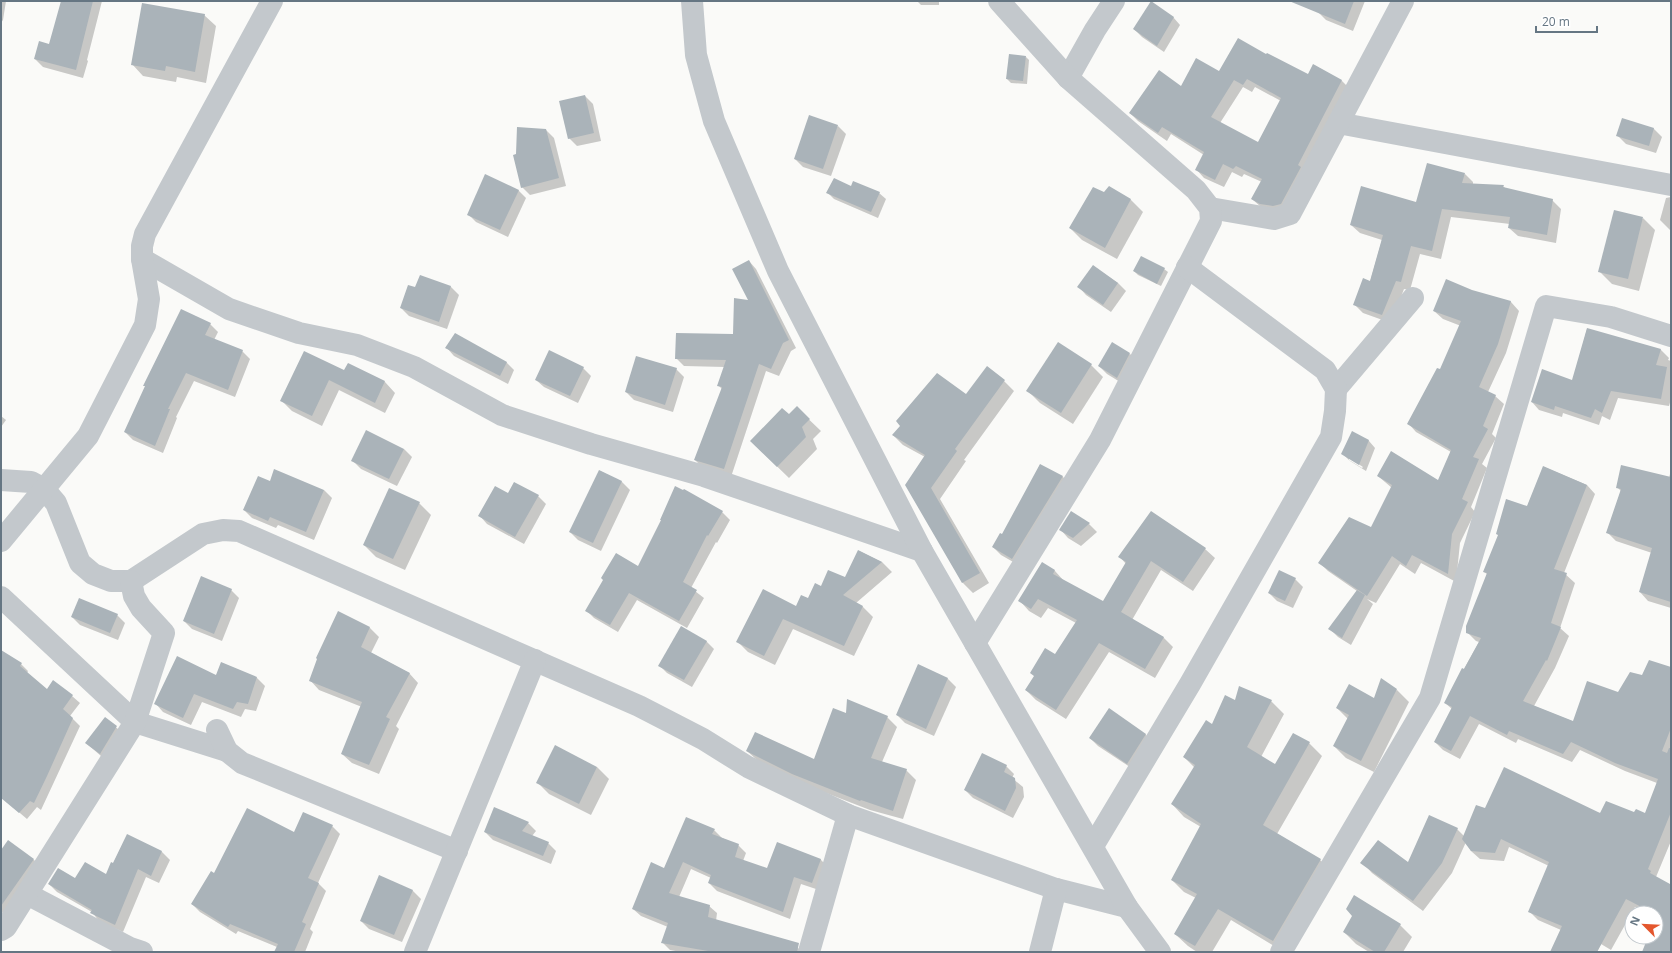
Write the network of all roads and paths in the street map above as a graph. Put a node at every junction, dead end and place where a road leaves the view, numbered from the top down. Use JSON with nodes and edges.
{"nodes":[{"id":1,"x":272,"y":1,"type":"edge"},
{"id":2,"x":692,"y":1,"type":"edge"},
{"id":3,"x":999,"y":1,"type":"edge"},
{"id":4,"x":1114,"y":1,"type":"edge"},
{"id":5,"x":1403,"y":1,"type":"edge"},
{"id":6,"x":1068,"y":78,"type":"junction"},
{"id":7,"x":1338,"y":123,"type":"junction"},
{"id":8,"x":1671,"y":185,"type":"edge"},
{"id":9,"x":1210,"y":208,"type":"junction"},
{"id":10,"x":142,"y":259,"type":"junction"},
{"id":11,"x":1187,"y":267,"type":"junction"},
{"id":12,"x":179,"y":280,"type":"junction"},
{"id":13,"x":1413,"y":298,"type":"dead end"},
{"id":14,"x":149,"y":299,"type":"junction"},
{"id":15,"x":1671,"y":336,"type":"edge"},
{"id":16,"x":1336,"y":389,"type":"junction"},
{"id":17,"x":1,"y":480,"type":"edge"},
{"id":18,"x":44,"y":490,"type":"junction"},
{"id":19,"x":1,"y":541,"type":"edge"},
{"id":20,"x":922,"y":551,"type":"junction"},
{"id":21,"x":131,"y":581,"type":"junction"},
{"id":22,"x":1,"y":597,"type":"edge"},
{"id":23,"x":975,"y":643,"type":"junction"},
{"id":24,"x":535,"y":660,"type":"junction"},
{"id":25,"x":135,"y":722,"type":"junction"},
{"id":26,"x":217,"y":730,"type":"dead end"},
{"id":27,"x":227,"y":751,"type":"junction"},
{"id":28,"x":848,"y":815,"type":"junction"},
{"id":29,"x":1092,"y":846,"type":"junction"},
{"id":30,"x":457,"y":851,"type":"junction"},
{"id":31,"x":1056,"y":889,"type":"junction"},
{"id":32,"x":27,"y":894,"type":"junction"},
{"id":33,"x":1126,"y":907,"type":"junction"},
{"id":34,"x":1,"y":930,"type":"edge"},
{"id":35,"x":142,"y":952,"type":"edge"},
{"id":36,"x":415,"y":952,"type":"edge"},
{"id":37,"x":809,"y":952,"type":"edge"},
{"id":38,"x":1040,"y":952,"type":"edge"},
{"id":39,"x":1160,"y":952,"type":"edge"},
{"id":40,"x":1281,"y":952,"type":"edge"}],
"edges":[{"from":1,"to":10,"type":"street"},
{"from":2,"to":20,"type":"street"},
{"from":3,"to":6,"type":"street"},
{"from":4,"to":6,"type":"street"},
{"from":5,"to":7,"type":"street"},
{"from":6,"to":9,"type":"street"},
{"from":7,"to":8,"type":"street"},
{"from":7,"to":9,"type":"street"},
{"from":9,"to":11,"type":"street"},
{"from":10,"to":12,"type":"street"},
{"from":10,"to":14,"type":"street"},
{"from":11,"to":16,"type":"street"},
{"from":11,"to":23,"type":"street"},
{"from":12,"to":14,"type":"street"},
{"from":12,"to":20,"type":"street"},
{"from":13,"to":16,"type":"street"},
{"from":14,"to":18,"type":"street"},
{"from":15,"to":40,"type":"street"},
{"from":16,"to":29,"type":"street"},
{"from":17,"to":18,"type":"street"},
{"from":18,"to":19,"type":"street"},
{"from":18,"to":21,"type":"street"},
{"from":20,"to":23,"type":"street"},
{"from":21,"to":24,"type":"street"},
{"from":21,"to":25,"type":"street"},
{"from":22,"to":25,"type":"street"},
{"from":23,"to":29,"type":"street"},
{"from":24,"to":28,"type":"street"},
{"from":24,"to":30,"type":"street"},
{"from":25,"to":27,"type":"street"},
{"from":25,"to":32,"type":"street"},
{"from":26,"to":27,"type":"street"},
{"from":27,"to":30,"type":"street"},
{"from":28,"to":31,"type":"street"},
{"from":28,"to":37,"type":"street"},
{"from":29,"to":33,"type":"street"},
{"from":30,"to":36,"type":"street"},
{"from":31,"to":33,"type":"street"},
{"from":31,"to":38,"type":"street"},
{"from":32,"to":34,"type":"street"},
{"from":32,"to":35,"type":"street"},
{"from":33,"to":39,"type":"street"}]}
